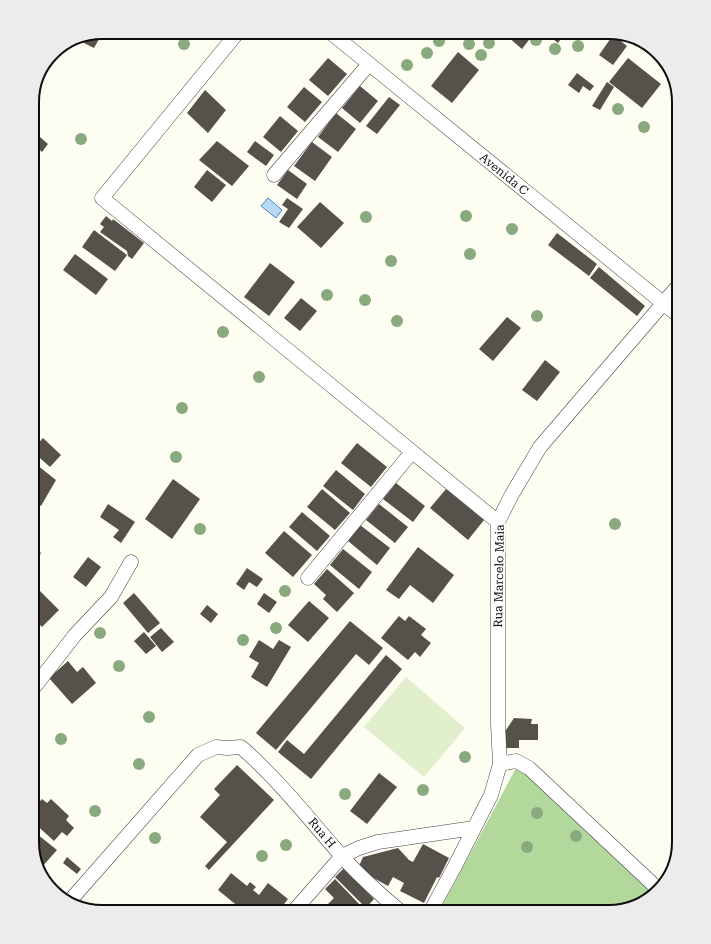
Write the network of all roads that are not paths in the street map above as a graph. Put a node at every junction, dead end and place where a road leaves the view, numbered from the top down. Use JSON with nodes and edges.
{"nodes":[{"id":1,"x":232,"y":39,"type":"edge"},
{"id":2,"x":339,"y":39,"type":"edge"},
{"id":3,"x":369,"y":64,"type":"junction"},
{"id":4,"x":274,"y":175,"type":"dead end"},
{"id":5,"x":672,"y":293,"type":"edge"},
{"id":6,"x":663,"y":304,"type":"junction"},
{"id":7,"x":672,"y":311,"type":"edge"},
{"id":8,"x":412,"y":452,"type":"junction"},
{"id":9,"x":498,"y":522,"type":"junction"},
{"id":10,"x":131,"y":562,"type":"dead end"},
{"id":11,"x":308,"y":578,"type":"dead end"},
{"id":12,"x":39,"y":682,"type":"edge"},
{"id":13,"x":500,"y":764,"type":"junction"},
{"id":14,"x":474,"y":828,"type":"junction"},
{"id":15,"x":342,"y":856,"type":"junction"},
{"id":16,"x":654,"y":885,"type":"edge"},
{"id":17,"x":73,"y":898,"type":"edge"},
{"id":18,"x":299,"y":905,"type":"edge"},
{"id":19,"x":392,"y":905,"type":"edge"},
{"id":20,"x":434,"y":905,"type":"edge"}],
"edges":[{"from":1,"to":8,"type":"street"},
{"from":2,"to":3,"type":"street","name":"Avenida C"},
{"from":3,"to":4,"type":"street"},
{"from":3,"to":6,"type":"street","name":"Avenida C"},
{"from":5,"to":6,"type":"street","name":"Rua Marcelo Maia"},
{"from":6,"to":7,"type":"street","name":"Avenida C"},
{"from":6,"to":9,"type":"street","name":"Rua Marcelo Maia"},
{"from":8,"to":9,"type":"street"},
{"from":8,"to":11,"type":"street"},
{"from":9,"to":13,"type":"street","name":"Rua Marcelo Maia"},
{"from":10,"to":12,"type":"street"},
{"from":13,"to":14,"type":"street","name":"Rua Marcelo Maia"},
{"from":13,"to":16,"type":"street"},
{"from":14,"to":15,"type":"street","name":"Rua H"},
{"from":14,"to":20,"type":"street","name":"Rua Marcelo Maia"},
{"from":15,"to":17,"type":"street","name":"Rua H"},
{"from":15,"to":18,"type":"street"},
{"from":15,"to":19,"type":"street"}]}
